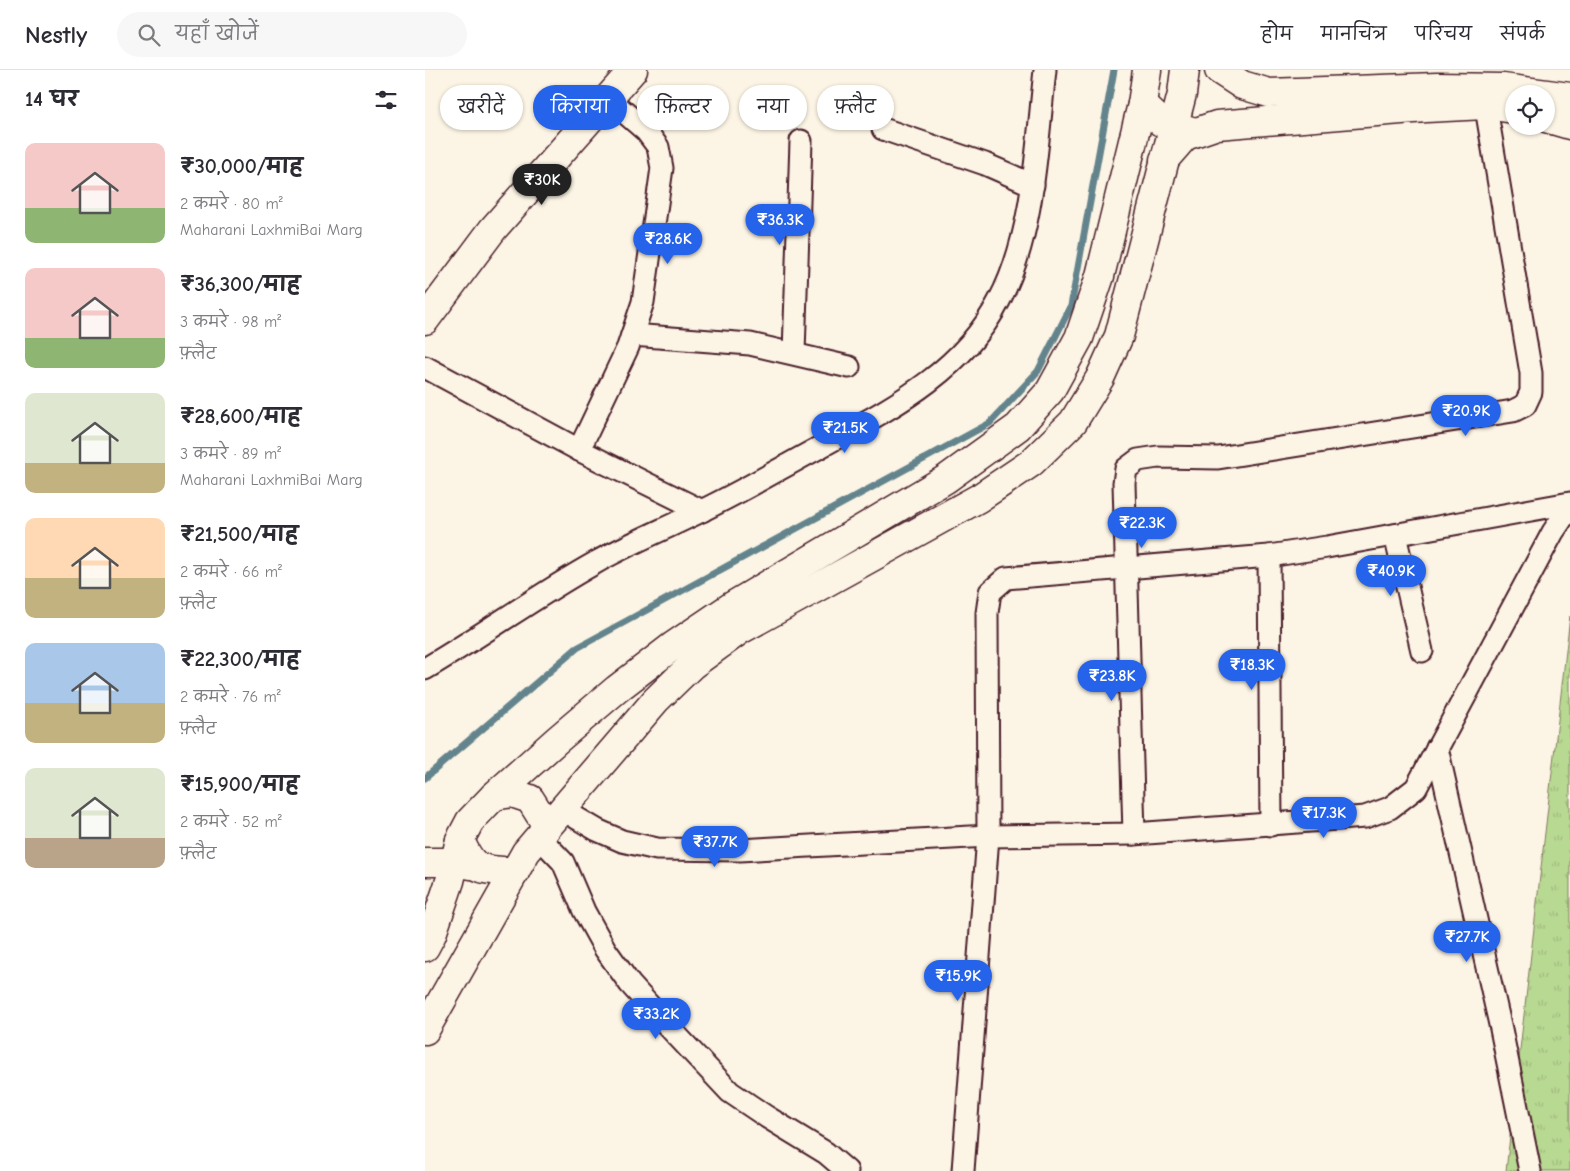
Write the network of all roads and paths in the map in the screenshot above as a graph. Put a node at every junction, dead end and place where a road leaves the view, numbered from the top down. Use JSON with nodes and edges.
{"nodes":[{"id":1,"x":633,"y":70,"type":"edge"},
{"id":2,"x":1045,"y":70,"type":"edge"},
{"id":3,"x":1147,"y":70,"type":"edge"},
{"id":4,"x":1185,"y":70,"type":"edge"},
{"id":5,"x":1219,"y":70,"type":"edge"},
{"id":6,"x":619,"y":85,"type":"edge"},
{"id":7,"x":1484,"y":96,"type":"junction"},
{"id":8,"x":1570,"y":97,"type":"edge"},
{"id":9,"x":1142,"y":104,"type":"junction"},
{"id":10,"x":1505,"y":105,"type":"edge"},
{"id":11,"x":627,"y":116,"type":"edge"},
{"id":12,"x":1555,"y":121,"type":"edge"},
{"id":13,"x":1570,"y":125,"type":"edge"},
{"id":14,"x":1185,"y":129,"type":"junction"},
{"id":15,"x":578,"y":130,"type":"edge"},
{"id":16,"x":886,"y":130,"type":"edge"},
{"id":17,"x":801,"y":141,"type":"dead end"},
{"id":18,"x":1033,"y":185,"type":"junction"},
{"id":19,"x":425,"y":320,"type":"edge"},
{"id":20,"x":632,"y":335,"type":"junction"},
{"id":21,"x":794,"y":353,"type":"junction"},
{"id":22,"x":425,"y":367,"type":"edge"},
{"id":23,"x":849,"y":367,"type":"dead end"},
{"id":24,"x":579,"y":450,"type":"junction"},
{"id":25,"x":1570,"y":505,"type":"edge"},
{"id":26,"x":702,"y":511,"type":"junction"},
{"id":27,"x":1395,"y":536,"type":"junction"},
{"id":28,"x":1269,"y":556,"type":"junction"},
{"id":29,"x":1126,"y":569,"type":"junction"},
{"id":30,"x":1422,"y":651,"type":"dead end"},
{"id":31,"x":425,"y":669,"type":"edge"},
{"id":32,"x":1437,"y":748,"type":"junction"},
{"id":33,"x":494,"y":796,"type":"junction"},
{"id":34,"x":549,"y":825,"type":"junction"},
{"id":35,"x":1271,"y":825,"type":"junction"},
{"id":36,"x":1134,"y":834,"type":"junction"},
{"id":37,"x":988,"y":836,"type":"junction"},
{"id":38,"x":463,"y":856,"type":"junction"},
{"id":39,"x":425,"y":862,"type":"edge"},
{"id":40,"x":515,"y":872,"type":"junction"},
{"id":41,"x":425,"y":947,"type":"edge"},
{"id":42,"x":425,"y":1030,"type":"edge"},
{"id":43,"x":847,"y":1171,"type":"edge"},
{"id":44,"x":963,"y":1171,"type":"edge"},
{"id":45,"x":1530,"y":1171,"type":"edge"}],
"edges":[{"from":1,"to":6,"type":"main road"},
{"from":2,"to":18,"type":"street"},
{"from":3,"to":9,"type":"main road"},
{"from":4,"to":14,"type":"main road"},
{"from":5,"to":7,"type":"main road"},
{"from":7,"to":8,"type":"main road"},
{"from":7,"to":10,"type":"main road"},
{"from":7,"to":14,"type":"main road"},
{"from":7,"to":29,"type":"street"},
{"from":9,"to":14,"type":"main road"},
{"from":9,"to":33,"type":"main road"},
{"from":11,"to":20,"type":"street"},
{"from":12,"to":13,"type":"main road"},
{"from":14,"to":34,"type":"main road"},
{"from":15,"to":19,"type":"main road"},
{"from":16,"to":18,"type":"street"},
{"from":17,"to":21,"type":"street"},
{"from":18,"to":26,"type":"street"},
{"from":20,"to":21,"type":"street"},
{"from":20,"to":24,"type":"street"},
{"from":21,"to":23,"type":"street"},
{"from":22,"to":24,"type":"street"},
{"from":24,"to":26,"type":"street"},
{"from":25,"to":27,"type":"street"},
{"from":25,"to":32,"type":"street"},
{"from":26,"to":31,"type":"street"},
{"from":27,"to":28,"type":"street"},
{"from":27,"to":30,"type":"street"},
{"from":28,"to":29,"type":"street"},
{"from":28,"to":35,"type":"street"},
{"from":29,"to":36,"type":"street"},
{"from":29,"to":37,"type":"street"},
{"from":32,"to":35,"type":"street"},
{"from":32,"to":45,"type":"street"},
{"from":33,"to":34,"type":"main road"},
{"from":33,"to":38,"type":"main road"},
{"from":34,"to":37,"type":"street"},
{"from":34,"to":40,"type":"main road"},
{"from":34,"to":43,"type":"street"},
{"from":35,"to":36,"type":"street"},
{"from":36,"to":37,"type":"street"},
{"from":37,"to":44,"type":"street"},
{"from":38,"to":39,"type":"main road"},
{"from":38,"to":40,"type":"main road"},
{"from":38,"to":41,"type":"main road"},
{"from":40,"to":42,"type":"main road"}]}
